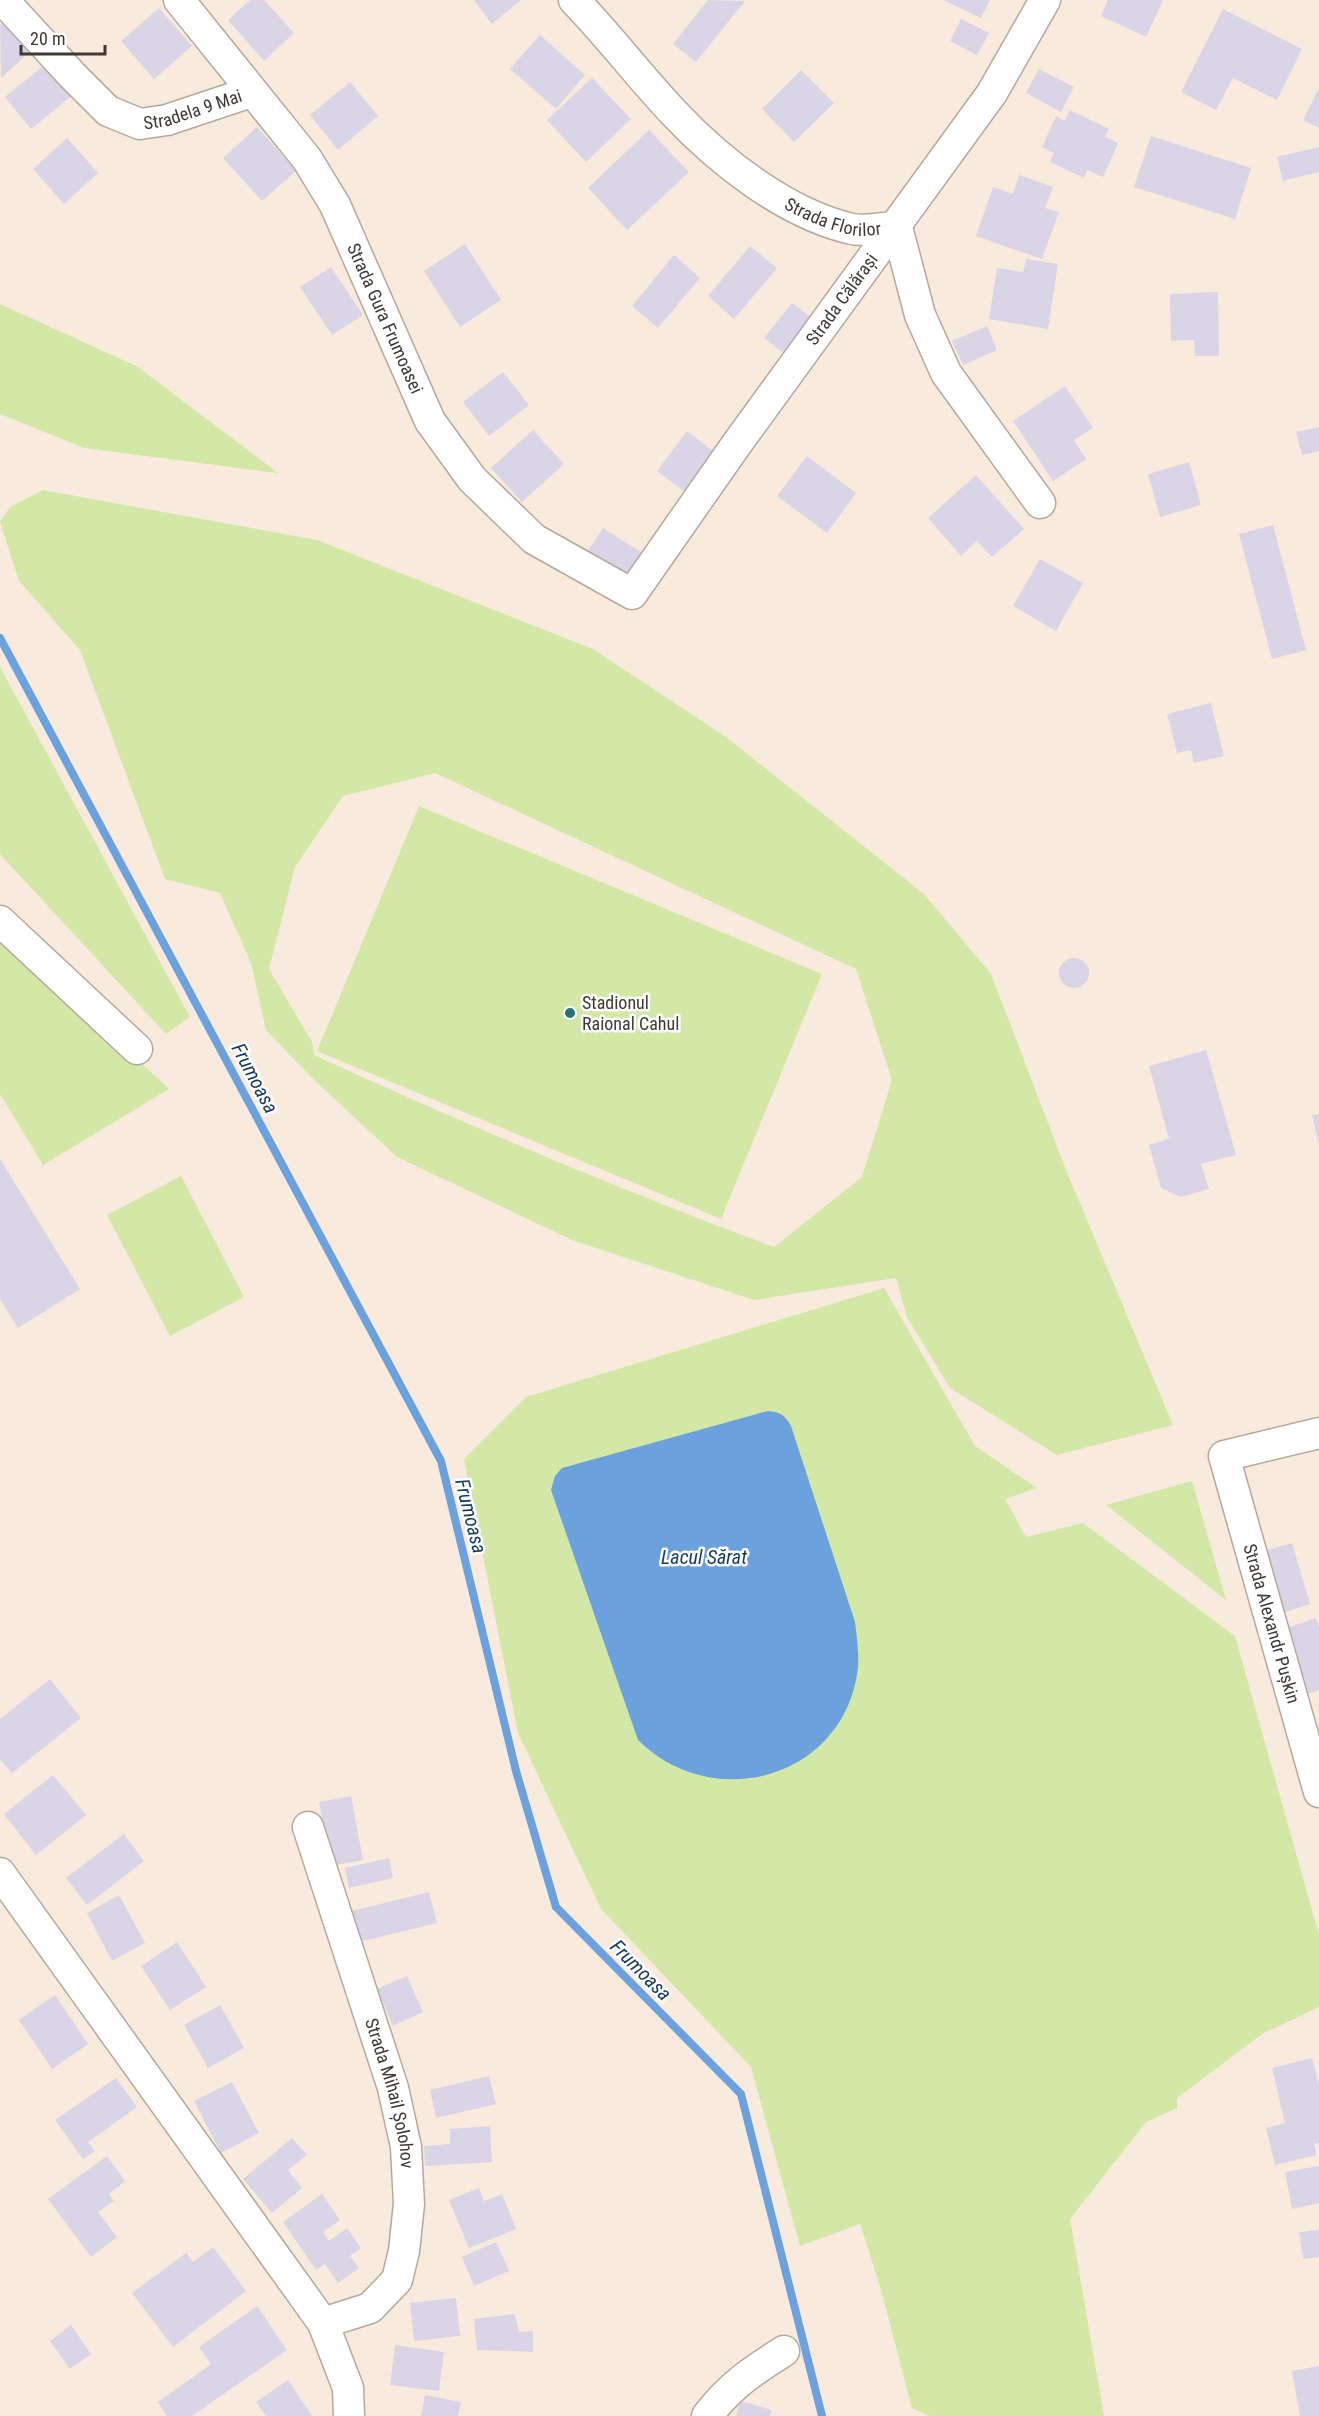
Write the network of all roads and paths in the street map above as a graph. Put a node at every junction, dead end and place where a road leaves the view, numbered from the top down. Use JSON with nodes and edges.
{"nodes":[{"id":1,"x":3,"y":0,"type":"edge"},
{"id":2,"x":179,"y":0,"type":"edge"},
{"id":3,"x":574,"y":0,"type":"edge"},
{"id":4,"x":1045,"y":0,"type":"edge"},
{"id":5,"x":251,"y":92,"type":"junction"},
{"id":6,"x":897,"y":226,"type":"junction"},
{"id":7,"x":1040,"y":503,"type":"dead end"},
{"id":8,"x":632,"y":594,"type":"joint"},
{"id":9,"x":0,"y":921,"type":"edge"},
{"id":10,"x":137,"y":1049,"type":"dead end"},
{"id":11,"x":1319,"y":1434,"type":"edge"},
{"id":12,"x":1319,"y":1792,"type":"edge"},
{"id":13,"x":308,"y":1827,"type":"dead end"},
{"id":14,"x":0,"y":1873,"type":"edge"},
{"id":15,"x":323,"y":2323,"type":"junction"},
{"id":16,"x":784,"y":2351,"type":"dead end"},
{"id":17,"x":349,"y":2416,"type":"edge"},
{"id":18,"x":706,"y":2416,"type":"edge"}],
"edges":[{"from":1,"to":5,"type":"street","name":"Stradela 9 Mai"},
{"from":2,"to":5,"type":"street","name":"Strada Gura Frumoasei"},
{"from":3,"to":6,"type":"street","name":"Strada Florilor"},
{"from":4,"to":6,"type":"street","name":"Strada Călărași"},
{"from":5,"to":8,"type":"street","name":"Strada Gura Frumoasei"},
{"from":6,"to":7,"type":"street","name":"Strada Florilor"},
{"from":6,"to":8,"type":"street","name":"Strada Călărași"},
{"from":9,"to":10,"type":"street"},
{"from":11,"to":12,"type":"street","name":"Strada Alexandr Pușkin"},
{"from":13,"to":15,"type":"street","name":"Strada Mihail Șolohov"},
{"from":14,"to":15,"type":"street"},
{"from":15,"to":17,"type":"street"},
{"from":16,"to":18,"type":"street"}]}
